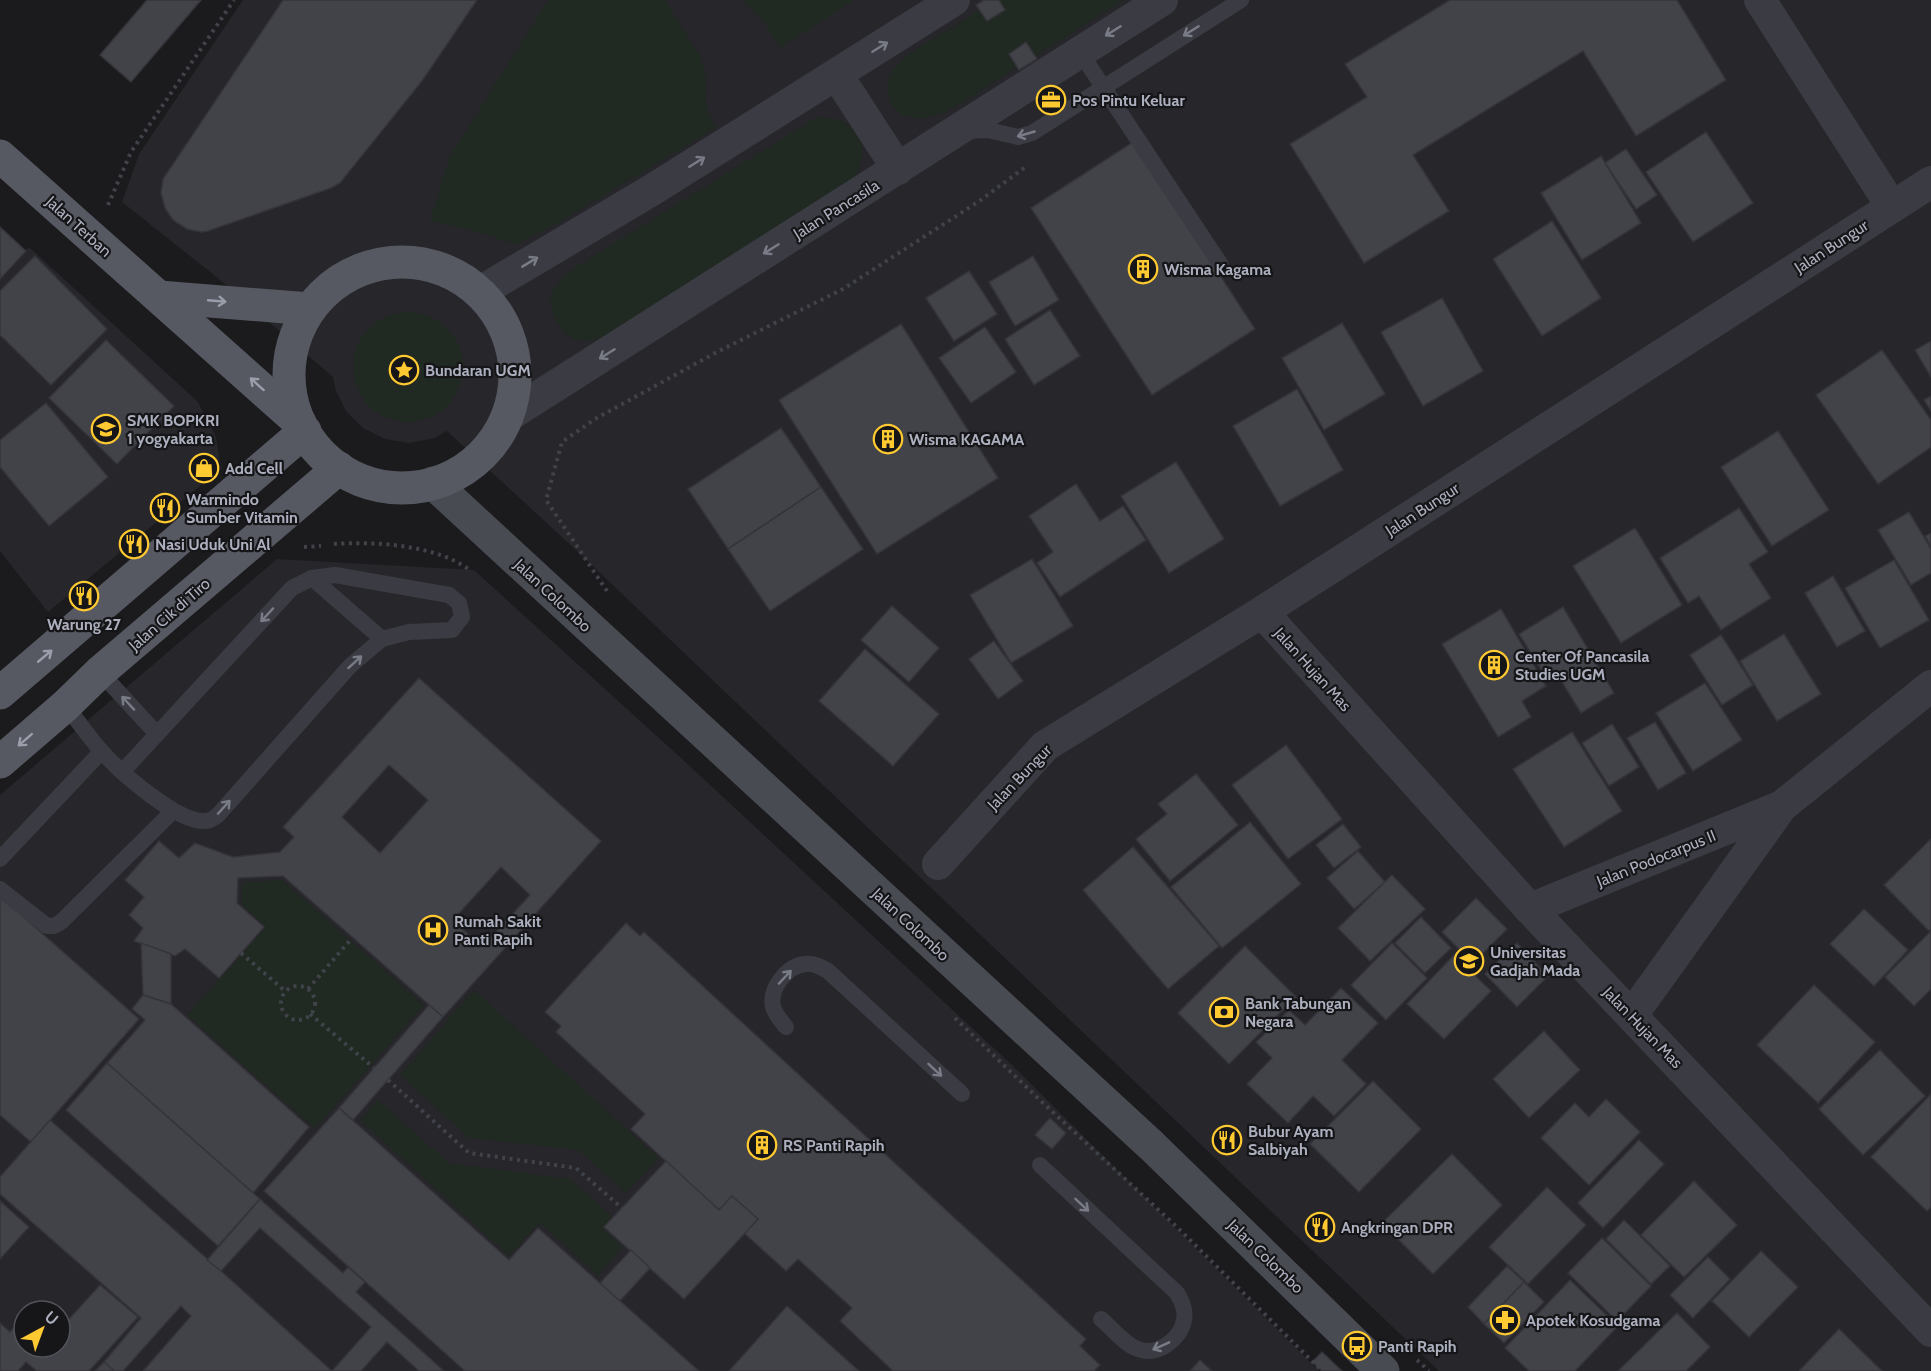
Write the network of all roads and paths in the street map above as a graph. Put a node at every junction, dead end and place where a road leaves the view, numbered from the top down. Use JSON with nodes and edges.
{"nodes":[{"id":1,"x":234,"y":0,"type":"edge"},
{"id":2,"x":954,"y":0,"type":"edge"},
{"id":3,"x":1162,"y":0,"type":"edge"},
{"id":4,"x":1240,"y":0,"type":"edge"},
{"id":5,"x":1760,"y":0,"type":"edge"},
{"id":6,"x":1080,"y":52,"type":"junction"},
{"id":7,"x":837,"y":75,"type":"junction"},
{"id":8,"x":1103,"y":87,"type":"junction"},
{"id":9,"x":949,"y":135,"type":"junction"},
{"id":10,"x":0,"y":156,"type":"edge"},
{"id":11,"x":1032,"y":162,"type":"dead end"},
{"id":12,"x":898,"y":169,"type":"junction"},
{"id":13,"x":1931,"y":182,"type":"edge"},
{"id":14,"x":1892,"y":207,"type":"junction"},
{"id":15,"x":93,"y":238,"type":"junction"},
{"id":16,"x":1221,"y":265,"type":"dead end"},
{"id":17,"x":480,"y":292,"type":"junction"},
{"id":18,"x":159,"y":297,"type":"junction"},
{"id":19,"x":310,"y":309,"type":"junction"},
{"id":20,"x":508,"y":416,"type":"junction"},
{"id":21,"x":303,"y":427,"type":"junction"},
{"id":22,"x":339,"y":468,"type":"junction"},
{"id":23,"x":433,"y":483,"type":"junction"},
{"id":24,"x":300,"y":547,"type":"dead end"},
{"id":25,"x":473,"y":573,"type":"dead end"},
{"id":26,"x":312,"y":578,"type":"junction"},
{"id":27,"x":610,"y":597,"type":"dead end"},
{"id":28,"x":1262,"y":612,"type":"junction"},
{"id":29,"x":382,"y":639,"type":"junction"},
{"id":30,"x":100,"y":672,"type":"junction"},
{"id":31,"x":1931,"y":686,"type":"edge"},
{"id":32,"x":0,"y":693,"type":"edge"},
{"id":33,"x":65,"y":706,"type":"junction"},
{"id":34,"x":156,"y":733,"type":"junction"},
{"id":35,"x":101,"y":752,"type":"junction"},
{"id":36,"x":0,"y":762,"type":"edge"},
{"id":37,"x":122,"y":772,"type":"junction"},
{"id":38,"x":1782,"y":806,"type":"junction"},
{"id":39,"x":173,"y":812,"type":"junction"},
{"id":40,"x":0,"y":859,"type":"edge"},
{"id":41,"x":938,"y":864,"type":"dead end"},
{"id":42,"x":0,"y":889,"type":"edge"},
{"id":43,"x":1530,"y":909,"type":"junction"},
{"id":44,"x":352,"y":938,"type":"dead end"},
{"id":45,"x":241,"y":953,"type":"dead end"},
{"id":46,"x":308,"y":988,"type":"junction"},
{"id":47,"x":285,"y":991,"type":"junction"},
{"id":48,"x":948,"y":1011,"type":"dead end"},
{"id":49,"x":310,"y":1014,"type":"junction"},
{"id":50,"x":1632,"y":1015,"type":"junction"},
{"id":51,"x":786,"y":1027,"type":"dead end"},
{"id":52,"x":374,"y":1068,"type":"dead end"},
{"id":53,"x":388,"y":1080,"type":"dead end"},
{"id":54,"x":962,"y":1094,"type":"dead end"},
{"id":55,"x":1040,"y":1165,"type":"dead end"},
{"id":56,"x":622,"y":1208,"type":"dead end"},
{"id":57,"x":1101,"y":1319,"type":"dead end"},
{"id":58,"x":1927,"y":1321,"type":"edge"},
{"id":59,"x":1412,"y":1355,"type":"dead end"},
{"id":60,"x":1322,"y":1371,"type":"edge"},
{"id":61,"x":1383,"y":1371,"type":"edge"},
{"id":62,"x":1429,"y":1371,"type":"edge"}],
"edges":[{"from":1,"to":15,"type":"path"},
{"from":7,"to":2,"type":"street","one_way":true},
{"from":3,"to":6,"type":"street","name":"Jalan Pancasila","one_way":true},
{"from":4,"to":8,"type":"lane","one_way":true},
{"from":5,"to":14,"type":"street"},
{"from":6,"to":8,"type":"lane"},
{"from":6,"to":9,"type":"street","name":"Jalan Pancasila"},
{"from":7,"to":12,"type":"street"},
{"from":17,"to":7,"type":"street","one_way":true},
{"from":8,"to":9,"type":"lane","one_way":true},
{"from":8,"to":16,"type":"lane"},
{"from":9,"to":12,"type":"street","name":"Jalan Pancasila"},
{"from":10,"to":15,"type":"main road","name":"Jalan Terban"},
{"from":11,"to":27,"type":"path"},
{"from":12,"to":20,"type":"street","name":"Jalan Pancasila","one_way":true},
{"from":13,"to":14,"type":"street","name":"Jalan Bungur"},
{"from":14,"to":28,"type":"street","name":"Jalan Bungur"},
{"from":15,"to":18,"type":"main road","name":"Jalan Terban"},
{"from":17,"to":19,"type":"main road"},
{"from":17,"to":20,"type":"main road"},
{"from":18,"to":19,"type":"main road","one_way":true},
{"from":21,"to":18,"type":"main road","name":"Jalan Terban","one_way":true},
{"from":19,"to":21,"type":"main road"},
{"from":20,"to":23,"type":"main road"},
{"from":21,"to":22,"type":"main road"},
{"from":32,"to":21,"type":"main road","one_way":true},
{"from":22,"to":23,"type":"main road"},
{"from":22,"to":30,"type":"main road","name":"Jalan Cik di Tiro"},
{"from":23,"to":61,"type":"main road","name":"Jalan Colombo"},
{"from":24,"to":25,"type":"path"},
{"from":26,"to":29,"type":"lane"},
{"from":26,"to":29,"type":"lane"},
{"from":26,"to":34,"type":"lane","one_way":true},
{"from":28,"to":41,"type":"street","name":"Jalan Bungur"},
{"from":28,"to":43,"type":"street","name":"Jalan Hujan Mas"},
{"from":39,"to":29,"type":"lane","one_way":true},
{"from":30,"to":33,"type":"main road","name":"Jalan Cik di Tiro"},
{"from":34,"to":30,"type":"lane","one_way":true},
{"from":31,"to":38,"type":"street","name":"Jalan Podocarpus II"},
{"from":33,"to":35,"type":"lane"},
{"from":33,"to":36,"type":"main road","name":"Jalan Cik di Tiro","one_way":true},
{"from":34,"to":37,"type":"lane"},
{"from":35,"to":37,"type":"lane"},
{"from":35,"to":40,"type":"lane"},
{"from":37,"to":39,"type":"lane"},
{"from":38,"to":43,"type":"street","name":"Jalan Podocarpus II"},
{"from":38,"to":50,"type":"street","name":"Jalan Podocarpus II"},
{"from":39,"to":42,"type":"lane"},
{"from":43,"to":50,"type":"street","name":"Jalan Hujan Mas"},
{"from":44,"to":46,"type":"path"},
{"from":45,"to":47,"type":"path"},
{"from":46,"to":47,"type":"path"},
{"from":46,"to":49,"type":"path"},
{"from":47,"to":49,"type":"path"},
{"from":48,"to":60,"type":"path"},
{"from":49,"to":52,"type":"path"},
{"from":50,"to":58,"type":"street","name":"Jalan Hujan Mas"},
{"from":51,"to":54,"type":"lane","one_way":true},
{"from":53,"to":56,"type":"path"},
{"from":55,"to":57,"type":"lane","one_way":true},
{"from":59,"to":62,"type":"path"}]}
